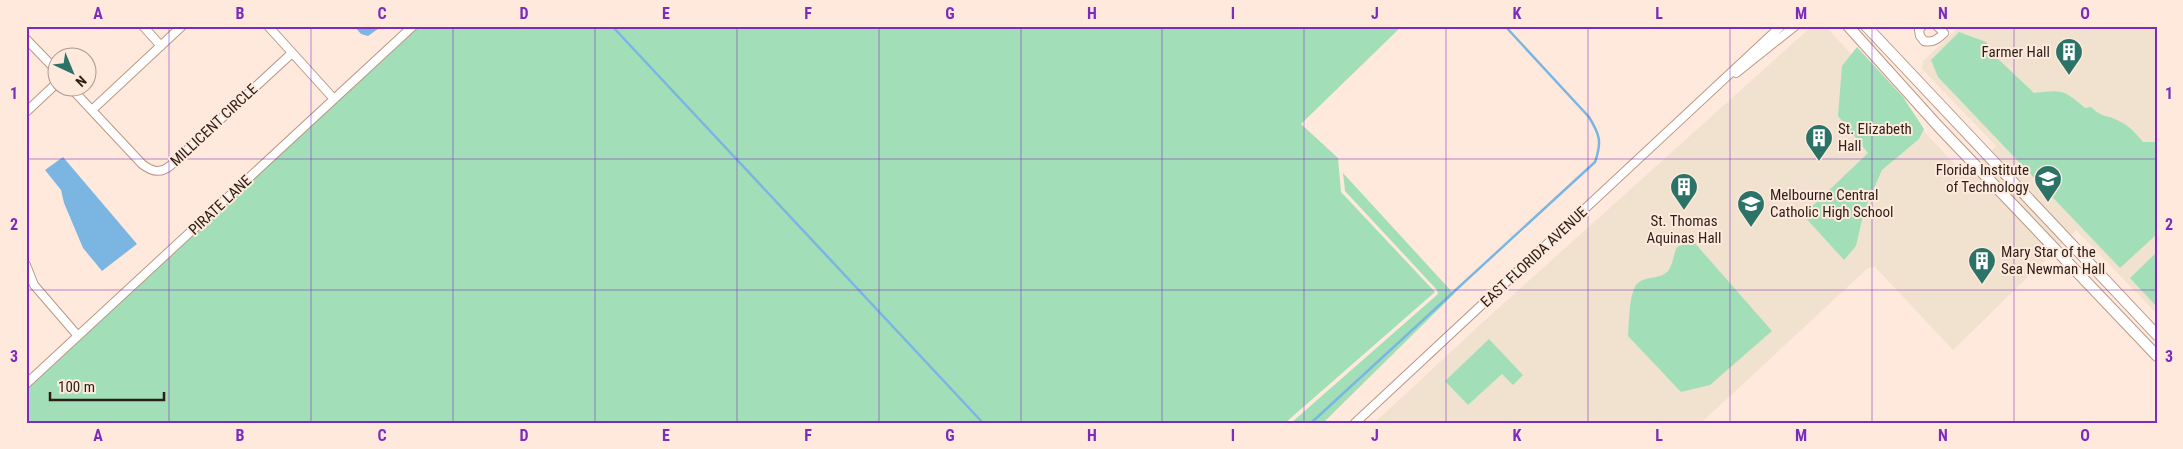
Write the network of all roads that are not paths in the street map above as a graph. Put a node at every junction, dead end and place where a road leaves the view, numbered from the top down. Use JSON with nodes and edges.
{"nodes":[{"id":1,"x":143,"y":26,"type":"edge"},
{"id":2,"x":182,"y":26,"type":"edge"},
{"id":3,"x":268,"y":26,"type":"edge"},
{"id":4,"x":413,"y":26,"type":"edge"},
{"id":5,"x":1782,"y":26,"type":"edge"},
{"id":6,"x":1795,"y":26,"type":"edge"},
{"id":7,"x":1848,"y":26,"type":"edge"},
{"id":8,"x":1866,"y":26,"type":"edge"},
{"id":9,"x":1922,"y":26,"type":"edge"},
{"id":10,"x":1937,"y":26,"type":"edge"},
{"id":11,"x":26,"y":39,"type":"edge"},
{"id":12,"x":161,"y":46,"type":"junction"},
{"id":13,"x":292,"y":53,"type":"junction"},
{"id":14,"x":48,"y":62,"type":"edge"},
{"id":15,"x":48,"y":91,"type":"edge"},
{"id":16,"x":1713,"y":91,"type":"junction"},
{"id":17,"x":81,"y":98,"type":"edge"},
{"id":18,"x":334,"y":99,"type":"junction"},
{"id":19,"x":92,"y":110,"type":"junction"},
{"id":20,"x":26,"y":112,"type":"edge"},
{"id":21,"x":26,"y":265,"type":"edge"},
{"id":22,"x":78,"y":336,"type":"junction"},
{"id":23,"x":2157,"y":336,"type":"edge"},
{"id":24,"x":2157,"y":356,"type":"edge"},
{"id":25,"x":26,"y":384,"type":"edge"},
{"id":26,"x":1355,"y":423,"type":"edge"}],
"edges":[{"from":1,"to":12,"type":"street"},
{"from":2,"to":12,"type":"street"},
{"from":3,"to":13,"type":"street"},
{"from":4,"to":18,"type":"street","name":"PIRATE LANE"},
{"from":5,"to":16,"type":"street","name":"EAST FLORIDA AVENUE"},
{"from":6,"to":16,"type":"street","name":"EAST FLORIDA AVENUE"},
{"from":7,"to":24,"type":"main road"},
{"from":8,"to":23,"type":"main road"},
{"from":9,"to":10,"type":"street"},
{"from":11,"to":14,"type":"street"},
{"from":12,"to":19,"type":"street"},
{"from":13,"to":18,"type":"street"},
{"from":13,"to":19,"type":"street","name":"MILLICENT CIRCLE"},
{"from":15,"to":20,"type":"street"},
{"from":16,"to":26,"type":"street","name":"EAST FLORIDA AVENUE"},
{"from":17,"to":19,"type":"street","name":"MILLICENT CIRCLE"},
{"from":18,"to":22,"type":"street","name":"PIRATE LANE"},
{"from":21,"to":22,"type":"street"},
{"from":22,"to":25,"type":"street","name":"PIRATE LANE"}]}
